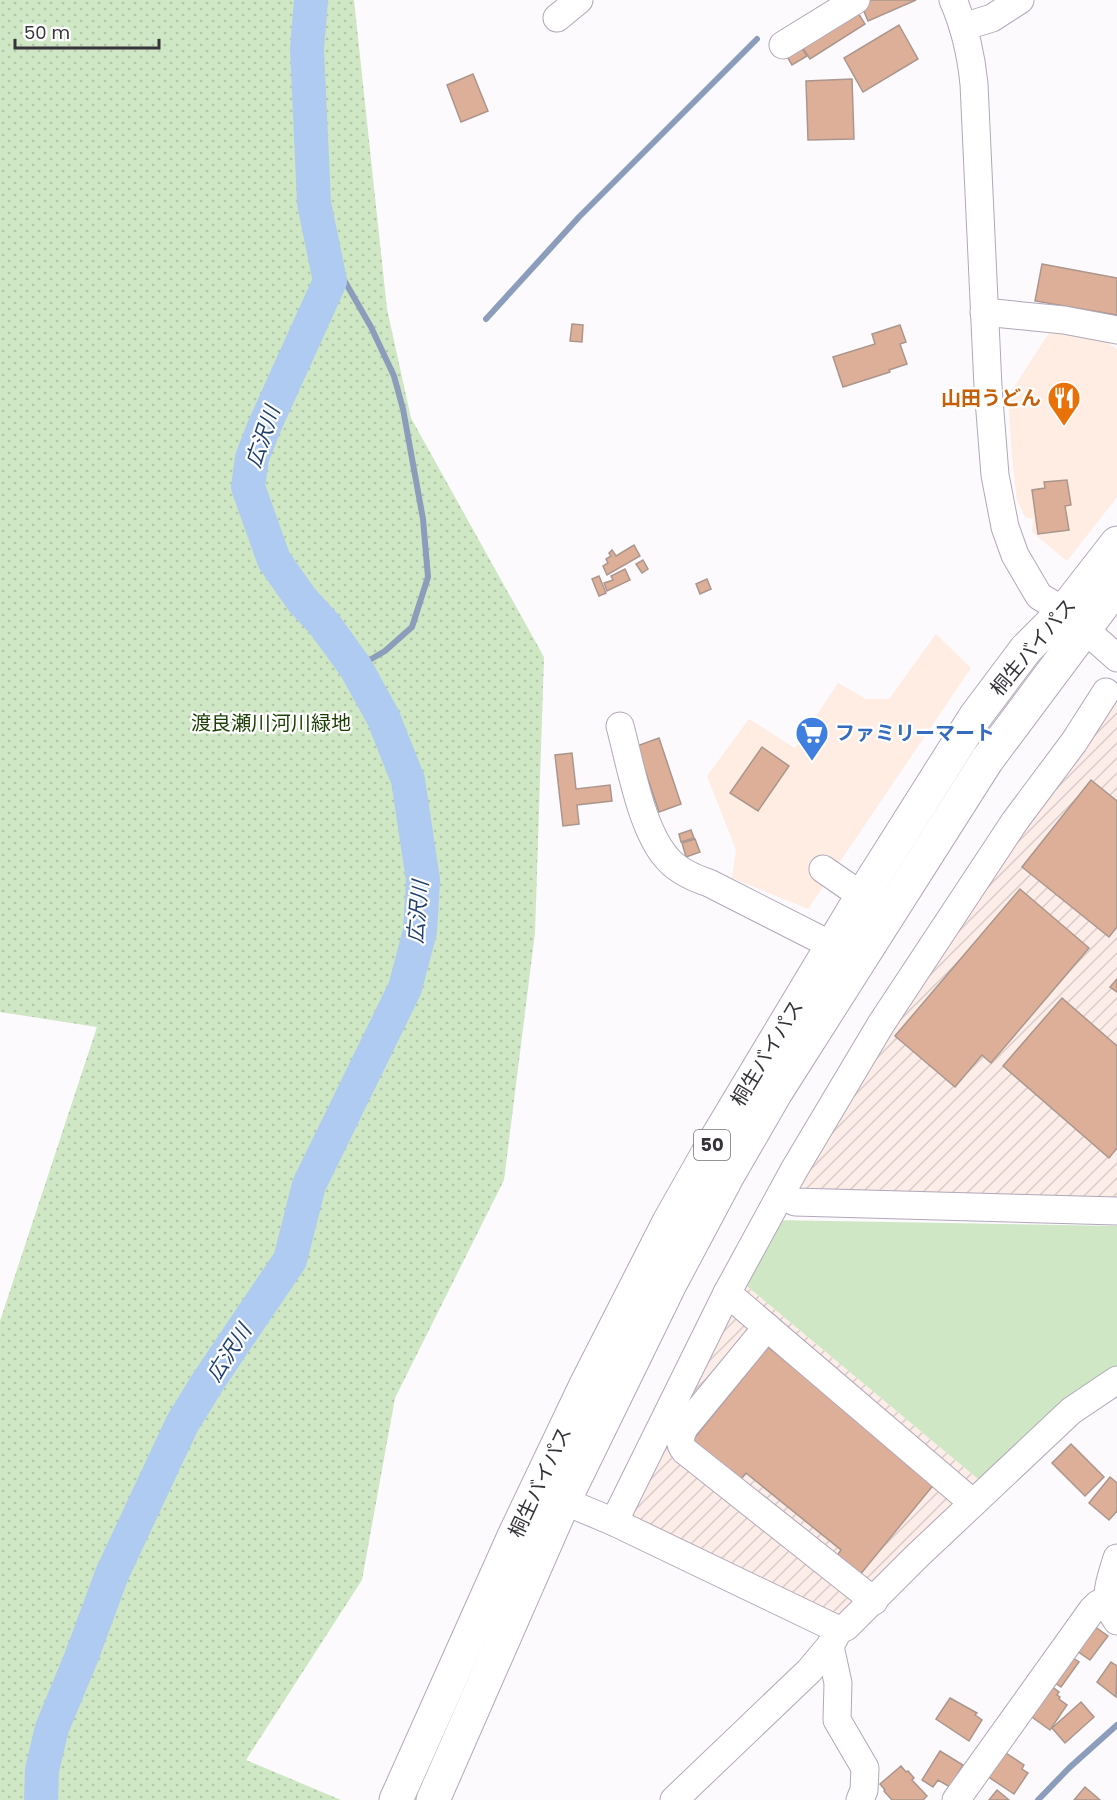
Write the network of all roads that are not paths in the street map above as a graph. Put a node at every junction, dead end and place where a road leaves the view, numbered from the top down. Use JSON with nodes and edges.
{"nodes":[{"id":1,"x":579,"y":0,"type":"edge"},
{"id":2,"x":856,"y":0,"type":"edge"},
{"id":3,"x":953,"y":0,"type":"edge"},
{"id":4,"x":1020,"y":0,"type":"edge"},
{"id":5,"x":557,"y":18,"type":"dead end"},
{"id":6,"x":963,"y":27,"type":"junction"},
{"id":7,"x":783,"y":45,"type":"dead end"},
{"id":8,"x":984,"y":312,"type":"junction"},
{"id":9,"x":1117,"y":330,"type":"edge"},
{"id":10,"x":1117,"y":543,"type":"edge"},
{"id":11,"x":1117,"y":586,"type":"edge"},
{"id":12,"x":1074,"y":620,"type":"junction"},
{"id":13,"x":1117,"y":658,"type":"edge"},
{"id":14,"x":1106,"y":692,"type":"dead end"},
{"id":15,"x":620,"y":726,"type":"dead end"},
{"id":16,"x":823,"y":869,"type":"dead end"},
{"id":17,"x":862,"y":896,"type":"junction"},
{"id":18,"x":833,"y":946,"type":"junction"},
{"id":19,"x":781,"y":1195,"type":"junction"},
{"id":20,"x":1117,"y":1211,"type":"edge"},
{"id":21,"x":727,"y":1293,"type":"junction"},
{"id":22,"x":767,"y":1328,"type":"junction"},
{"id":23,"x":1117,"y":1380,"type":"edge"},
{"id":24,"x":564,"y":1501,"type":"junction"},
{"id":25,"x":973,"y":1503,"type":"junction"},
{"id":26,"x":614,"y":1522,"type":"junction"},
{"id":27,"x":1117,"y":1558,"type":"edge"},
{"id":28,"x":874,"y":1601,"type":"junction"},
{"id":29,"x":1112,"y":1611,"type":"edge"},
{"id":30,"x":835,"y":1638,"type":"junction"},
{"id":31,"x":396,"y":1800,"type":"edge"},
{"id":32,"x":433,"y":1800,"type":"edge"},
{"id":33,"x":674,"y":1800,"type":"edge"},
{"id":34,"x":860,"y":1800,"type":"edge"},
{"id":35,"x":956,"y":1800,"type":"edge"}],
"edges":[{"from":1,"to":5,"type":"street"},
{"from":2,"to":7,"type":"street"},
{"from":3,"to":6,"type":"street"},
{"from":4,"to":6,"type":"street"},
{"from":6,"to":8,"type":"street"},
{"from":8,"to":9,"type":"street"},
{"from":8,"to":12,"type":"street"},
{"from":10,"to":12,"type":"highway","name":"桐生バイパス","number":"50"},
{"from":11,"to":12,"type":"highway","name":"桐生バイパス","number":"50"},
{"from":12,"to":13,"type":"street"},
{"from":12,"to":17,"type":"highway","name":"桐生バイパス","number":"50"},
{"from":12,"to":24,"type":"highway","name":"桐生バイパス","number":"50"},
{"from":14,"to":19,"type":"street"},
{"from":15,"to":18,"type":"street"},
{"from":16,"to":17,"type":"street"},
{"from":17,"to":18,"type":"highway","name":"桐生バイパス","number":"50"},
{"from":18,"to":31,"type":"highway","name":"桐生バイパス","number":"50"},
{"from":19,"to":20,"type":"street"},
{"from":19,"to":21,"type":"street"},
{"from":21,"to":22,"type":"street"},
{"from":21,"to":26,"type":"street"},
{"from":22,"to":25,"type":"street"},
{"from":22,"to":28,"type":"street"},
{"from":23,"to":25,"type":"street"},
{"from":24,"to":26,"type":"street"},
{"from":24,"to":32,"type":"highway","name":"桐生バイパス","number":"50"},
{"from":25,"to":28,"type":"street"},
{"from":26,"to":30,"type":"street"},
{"from":27,"to":29,"type":"street"},
{"from":28,"to":30,"type":"street"},
{"from":29,"to":35,"type":"street"},
{"from":30,"to":33,"type":"street"},
{"from":30,"to":34,"type":"street"}]}
